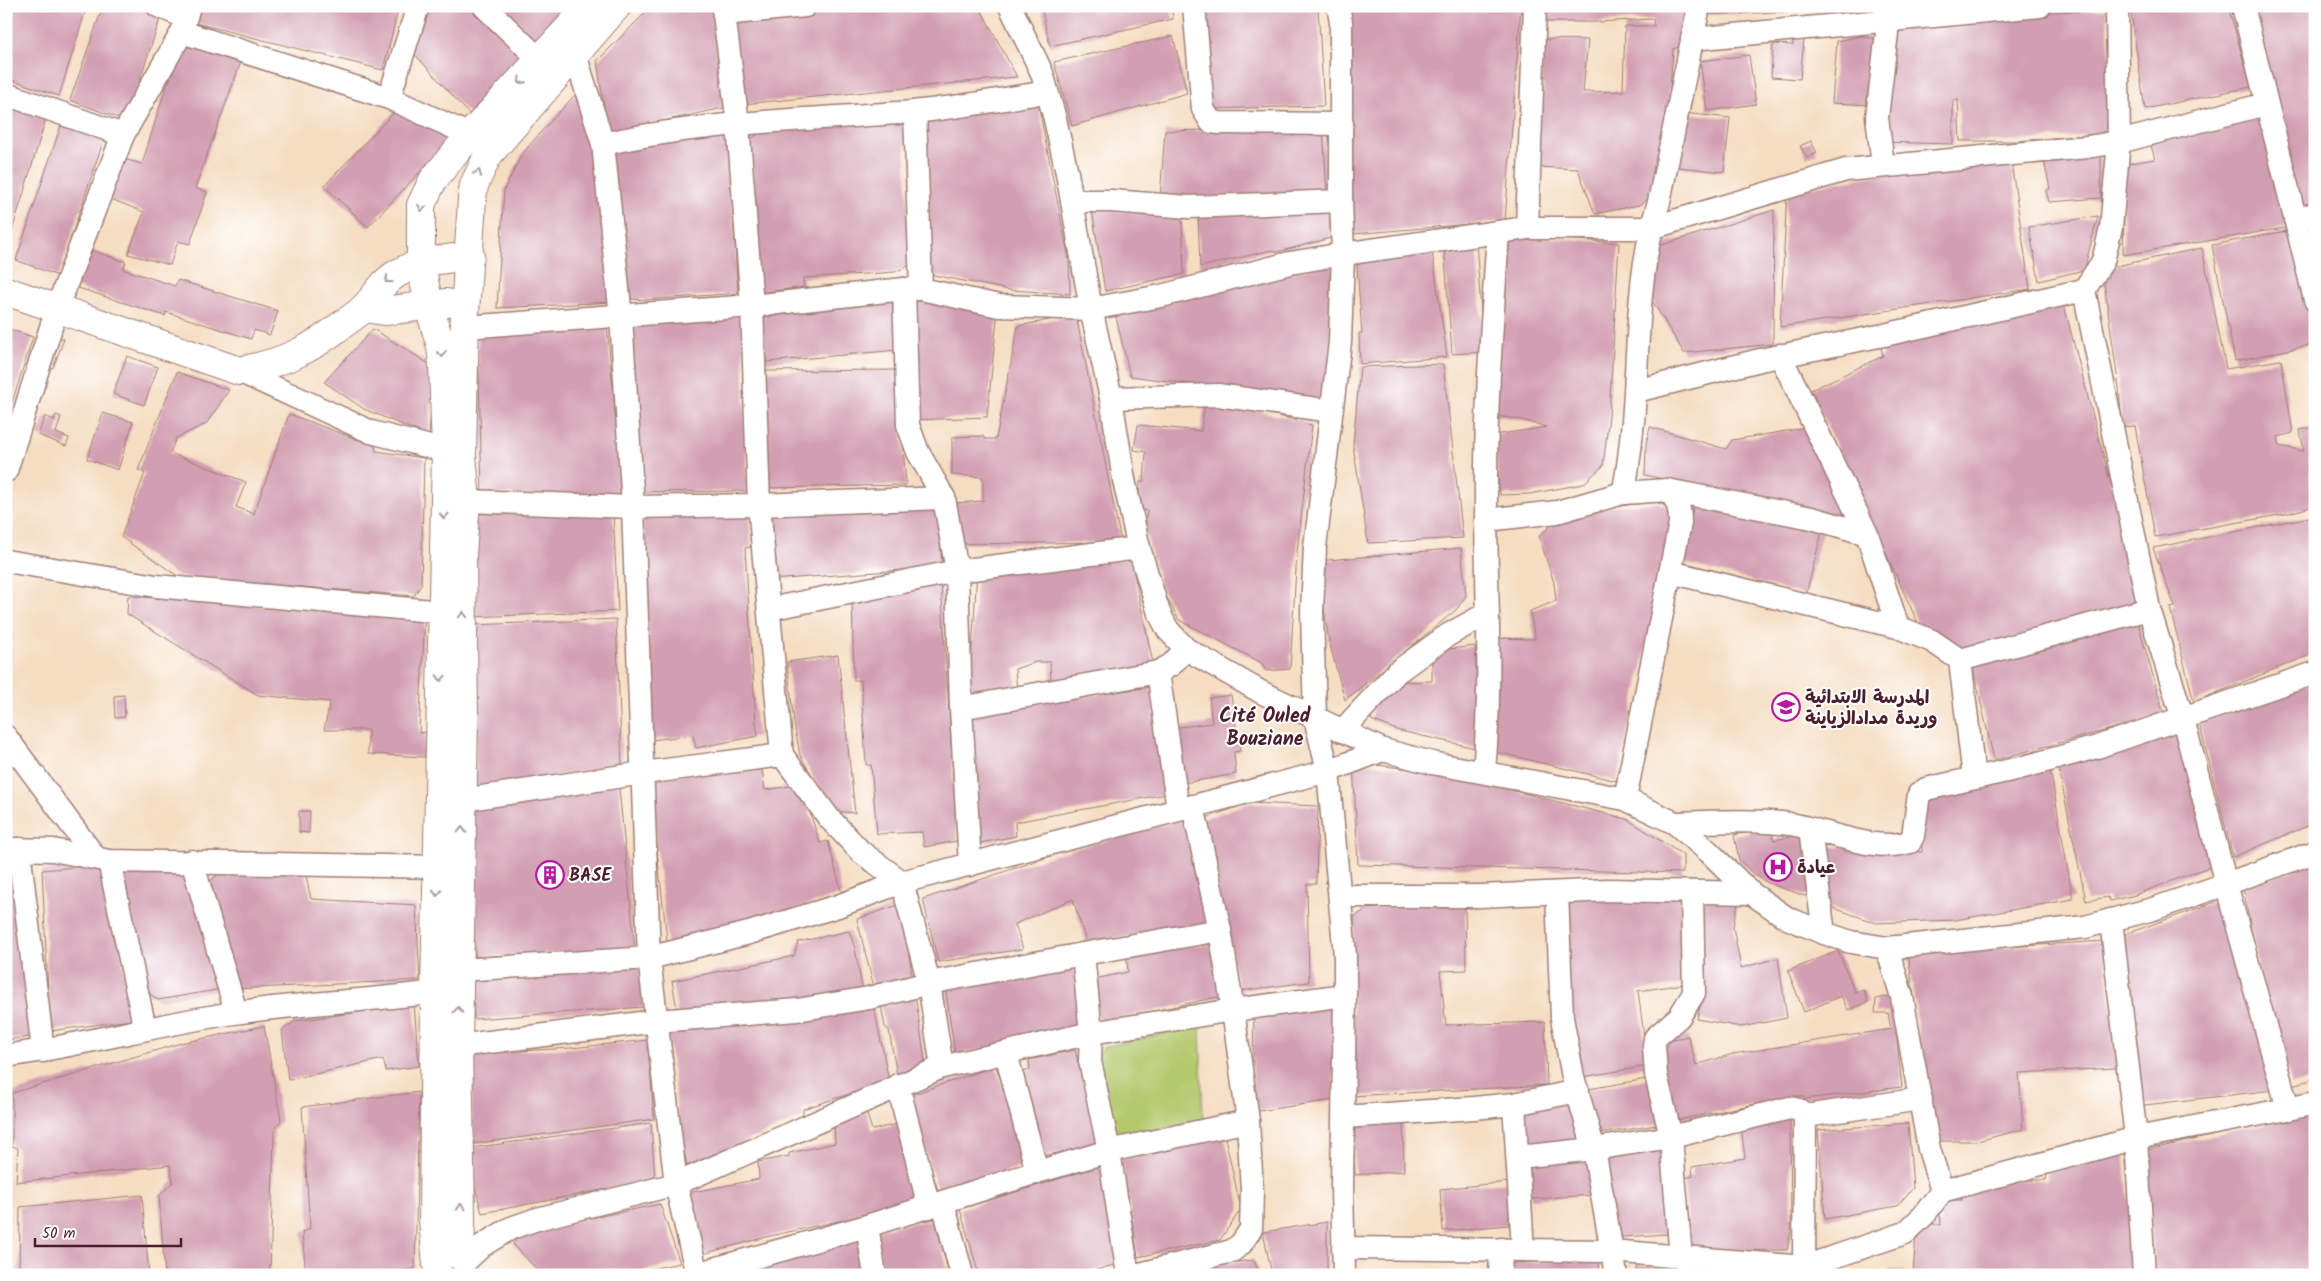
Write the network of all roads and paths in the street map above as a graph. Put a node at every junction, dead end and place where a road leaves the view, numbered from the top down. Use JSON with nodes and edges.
{"nodes":[{"id":1,"x":158,"y":6,"type":"edge"},
{"id":2,"x":418,"y":6,"type":"edge"},
{"id":3,"x":484,"y":6,"type":"edge"},
{"id":4,"x":589,"y":6,"type":"edge"},
{"id":5,"x":617,"y":6,"type":"edge"},
{"id":6,"x":805,"y":6,"type":"edge"},
{"id":7,"x":1010,"y":6,"type":"edge"},
{"id":8,"x":1194,"y":6,"type":"edge"},
{"id":9,"x":1338,"y":6,"type":"edge"},
{"id":10,"x":1535,"y":6,"type":"edge"},
{"id":11,"x":1699,"y":6,"type":"edge"},
{"id":12,"x":2040,"y":6,"type":"edge"},
{"id":13,"x":2117,"y":6,"type":"edge"},
{"id":14,"x":2243,"y":6,"type":"edge"},
{"id":15,"x":723,"y":10,"type":"edge"},
{"id":16,"x":1889,"y":13,"type":"edge"},
{"id":17,"x":185,"y":18,"type":"edge"},
{"id":18,"x":1692,"y":39,"type":"junction"},
{"id":19,"x":575,"y":54,"type":"junction"},
{"id":20,"x":541,"y":61,"type":"junction"},
{"id":21,"x":1047,"y":92,"type":"junction"},
{"id":22,"x":6,"y":94,"type":"edge"},
{"id":23,"x":389,"y":98,"type":"junction"},
{"id":24,"x":2266,"y":104,"type":"junction"},
{"id":25,"x":915,"y":112,"type":"junction"},
{"id":26,"x":738,"y":124,"type":"junction"},
{"id":27,"x":1342,"y":124,"type":"junction"},
{"id":28,"x":123,"y":135,"type":"junction"},
{"id":29,"x":470,"y":135,"type":"junction"},
{"id":30,"x":2119,"y":142,"type":"junction"},
{"id":31,"x":603,"y":144,"type":"junction"},
{"id":32,"x":1883,"y":165,"type":"junction"},
{"id":33,"x":1341,"y":200,"type":"junction"},
{"id":34,"x":1072,"y":201,"type":"junction"},
{"id":35,"x":2305,"y":216,"type":"edge"},
{"id":36,"x":1527,"y":228,"type":"junction"},
{"id":37,"x":1651,"y":228,"type":"junction"},
{"id":38,"x":1498,"y":232,"type":"junction"},
{"id":39,"x":1343,"y":254,"type":"junction"},
{"id":40,"x":470,"y":256,"type":"junction"},
{"id":41,"x":421,"y":264,"type":"junction"},
{"id":42,"x":913,"y":289,"type":"junction"},
{"id":43,"x":2084,"y":290,"type":"junction"},
{"id":44,"x":6,"y":291,"type":"edge"},
{"id":45,"x":2314,"y":293,"type":"edge"},
{"id":46,"x":752,"y":306,"type":"junction"},
{"id":47,"x":428,"y":307,"type":"junction"},
{"id":48,"x":57,"y":308,"type":"junction"},
{"id":49,"x":364,"y":308,"type":"junction"},
{"id":50,"x":1091,"y":309,"type":"junction"},
{"id":51,"x":465,"y":314,"type":"junction"},
{"id":52,"x":621,"y":316,"type":"junction"},
{"id":53,"x":1780,"y":355,"type":"junction"},
{"id":54,"x":239,"y":371,"type":"junction"},
{"id":55,"x":1636,"y":391,"type":"junction"},
{"id":56,"x":1111,"y":398,"type":"junction"},
{"id":57,"x":1332,"y":411,"type":"junction"},
{"id":58,"x":446,"y":451,"type":"junction"},
{"id":59,"x":6,"y":471,"type":"edge"},
{"id":60,"x":1668,"y":490,"type":"junction"},
{"id":61,"x":1623,"y":493,"type":"junction"},
{"id":62,"x":944,"y":498,"type":"junction"},
{"id":63,"x":466,"y":501,"type":"junction"},
{"id":64,"x":759,"y":505,"type":"junction"},
{"id":65,"x":633,"y":507,"type":"junction"},
{"id":66,"x":1486,"y":520,"type":"junction"},
{"id":67,"x":1867,"y":534,"type":"junction"},
{"id":68,"x":1140,"y":548,"type":"junction"},
{"id":69,"x":6,"y":561,"type":"edge"},
{"id":70,"x":957,"y":571,"type":"junction"},
{"id":71,"x":1670,"y":572,"type":"junction"},
{"id":72,"x":2149,"y":608,"type":"junction"},
{"id":73,"x":769,"y":609,"type":"junction"},
{"id":74,"x":444,"y":612,"type":"junction"},
{"id":75,"x":1488,"y":613,"type":"junction"},
{"id":76,"x":1898,"y":627,"type":"junction"},
{"id":77,"x":1186,"y":649,"type":"junction"},
{"id":78,"x":1960,"y":660,"type":"junction"},
{"id":79,"x":1158,"y":672,"type":"junction"},
{"id":80,"x":2315,"y":673,"type":"edge"},
{"id":81,"x":961,"y":708,"type":"junction"},
{"id":82,"x":1315,"y":718,"type":"junction"},
{"id":83,"x":2184,"y":719,"type":"junction"},
{"id":84,"x":1342,"y":731,"type":"junction"},
{"id":85,"x":6,"y":737,"type":"edge"},
{"id":86,"x":1382,"y":750,"type":"junction"},
{"id":87,"x":782,"y":755,"type":"junction"},
{"id":88,"x":1328,"y":771,"type":"junction"},
{"id":89,"x":1484,"y":771,"type":"junction"},
{"id":90,"x":643,"y":773,"type":"junction"},
{"id":91,"x":1974,"y":778,"type":"junction"},
{"id":92,"x":1625,"y":799,"type":"junction"},
{"id":93,"x":462,"y":800,"type":"junction"},
{"id":94,"x":1186,"y":808,"type":"junction"},
{"id":95,"x":1675,"y":823,"type":"junction"},
{"id":96,"x":1810,"y":830,"type":"junction"},
{"id":97,"x":13,"y":849,"type":"edge"},
{"id":98,"x":2315,"y":852,"type":"edge"},
{"id":99,"x":102,"y":859,"type":"junction"},
{"id":100,"x":192,"y":862,"type":"junction"},
{"id":101,"x":970,"y":865,"type":"junction"},
{"id":102,"x":438,"y":867,"type":"junction"},
{"id":103,"x":902,"y":882,"type":"junction"},
{"id":104,"x":2226,"y":884,"type":"junction"},
{"id":105,"x":1692,"y":892,"type":"junction"},
{"id":106,"x":1557,"y":893,"type":"junction"},
{"id":107,"x":1751,"y":893,"type":"junction"},
{"id":108,"x":1340,"y":896,"type":"junction"},
{"id":109,"x":2111,"y":920,"type":"junction"},
{"id":110,"x":1220,"y":930,"type":"junction"},
{"id":111,"x":1824,"y":933,"type":"junction"},
{"id":112,"x":1887,"y":948,"type":"junction"},
{"id":113,"x":1083,"y":954,"type":"junction"},
{"id":114,"x":649,"y":958,"type":"junction"},
{"id":115,"x":460,"y":970,"type":"junction"},
{"id":116,"x":929,"y":983,"type":"junction"},
{"id":117,"x":435,"y":992,"type":"junction"},
{"id":118,"x":1345,"y":995,"type":"junction"},
{"id":119,"x":1233,"y":1010,"type":"junction"},
{"id":120,"x":236,"y":1012,"type":"junction"},
{"id":121,"x":656,"y":1021,"type":"junction"},
{"id":122,"x":145,"y":1029,"type":"junction"},
{"id":123,"x":1091,"y":1033,"type":"junction"},
{"id":124,"x":446,"y":1047,"type":"junction"},
{"id":125,"x":43,"y":1051,"type":"junction"},
{"id":126,"x":1006,"y":1053,"type":"junction"},
{"id":127,"x":6,"y":1056,"type":"edge"},
{"id":128,"x":942,"y":1067,"type":"junction"},
{"id":129,"x":898,"y":1085,"type":"junction"},
{"id":130,"x":1578,"y":1091,"type":"junction"},
{"id":131,"x":1921,"y":1099,"type":"junction"},
{"id":132,"x":2315,"y":1103,"type":"edge"},
{"id":133,"x":1514,"y":1104,"type":"junction"},
{"id":134,"x":2288,"y":1109,"type":"junction"},
{"id":135,"x":1805,"y":1116,"type":"junction"},
{"id":136,"x":1344,"y":1117,"type":"junction"},
{"id":137,"x":1248,"y":1121,"type":"junction"},
{"id":138,"x":1671,"y":1137,"type":"junction"},
{"id":139,"x":2136,"y":1138,"type":"junction"},
{"id":140,"x":1594,"y":1149,"type":"junction"},
{"id":141,"x":1109,"y":1151,"type":"junction"},
{"id":142,"x":1518,"y":1157,"type":"junction"},
{"id":143,"x":1037,"y":1172,"type":"junction"},
{"id":144,"x":676,"y":1184,"type":"junction"},
{"id":145,"x":1942,"y":1191,"type":"junction"},
{"id":146,"x":936,"y":1205,"type":"junction"},
{"id":147,"x":867,"y":1226,"type":"junction"},
{"id":148,"x":1343,"y":1248,"type":"junction"},
{"id":149,"x":1501,"y":1249,"type":"junction"},
{"id":150,"x":1524,"y":1250,"type":"junction"},
{"id":151,"x":1611,"y":1251,"type":"junction"},
{"id":152,"x":1681,"y":1258,"type":"junction"},
{"id":153,"x":454,"y":1266,"type":"edge"},
{"id":154,"x":1803,"y":1271,"type":"edge"},
{"id":155,"x":695,"y":1274,"type":"edge"},
{"id":156,"x":875,"y":1275,"type":"edge"},
{"id":157,"x":962,"y":1275,"type":"edge"},
{"id":158,"x":1128,"y":1275,"type":"edge"},
{"id":159,"x":1136,"y":1275,"type":"edge"},
{"id":160,"x":1344,"y":1275,"type":"edge"},
{"id":161,"x":1500,"y":1275,"type":"edge"},
{"id":162,"x":1616,"y":1275,"type":"edge"},
{"id":163,"x":2144,"y":1275,"type":"edge"}],
"edges":[{"from":1,"to":17,"type":"street"},
{"from":2,"to":23,"type":"street"},
{"from":3,"to":20,"type":"street"},
{"from":4,"to":20,"type":"street"},
{"from":5,"to":19,"type":"street"},
{"from":6,"to":15,"type":"street"},
{"from":7,"to":21,"type":"street"},
{"from":8,"to":27,"type":"street"},
{"from":9,"to":27,"type":"street"},
{"from":10,"to":36,"type":"street"},
{"from":11,"to":18,"type":"street"},
{"from":12,"to":16,"type":"street"},
{"from":13,"to":30,"type":"street"},
{"from":14,"to":24,"type":"street"},
{"from":15,"to":26,"type":"street"},
{"from":16,"to":18,"type":"street"},
{"from":16,"to":32,"type":"street"},
{"from":17,"to":23,"type":"street"},
{"from":17,"to":28,"type":"street"},
{"from":18,"to":37,"type":"street"},
{"from":19,"to":31,"type":"street"},
{"from":40,"to":19,"type":"street","one_way":true},
{"from":20,"to":29,"type":"street","one_way":true},
{"from":21,"to":25,"type":"street"},
{"from":21,"to":34,"type":"street"},
{"from":22,"to":28,"type":"street"},
{"from":23,"to":29,"type":"street"},
{"from":24,"to":30,"type":"street"},
{"from":24,"to":35,"type":"street"},
{"from":25,"to":26,"type":"street"},
{"from":25,"to":42,"type":"street"},
{"from":26,"to":31,"type":"street"},
{"from":26,"to":46,"type":"street"},
{"from":27,"to":33,"type":"street"},
{"from":28,"to":48,"type":"street"},
{"from":29,"to":41,"type":"street","one_way":true},
{"from":30,"to":32,"type":"street"},
{"from":30,"to":43,"type":"street"},
{"from":31,"to":52,"type":"street"},
{"from":32,"to":37,"type":"street"},
{"from":33,"to":34,"type":"street"},
{"from":33,"to":39,"type":"street"},
{"from":34,"to":50,"type":"street"},
{"from":35,"to":45,"type":"street"},
{"from":36,"to":37,"type":"street"},
{"from":36,"to":38,"type":"street"},
{"from":37,"to":55,"type":"street"},
{"from":38,"to":39,"type":"street"},
{"from":38,"to":66,"type":"street"},
{"from":39,"to":50,"type":"street"},
{"from":39,"to":57,"type":"street"},
{"from":40,"to":41,"type":"street"},
{"from":40,"to":51,"type":"street"},
{"from":41,"to":47,"type":"street"},
{"from":41,"to":49,"type":"street","one_way":true},
{"from":42,"to":46,"type":"street"},
{"from":42,"to":50,"type":"street"},
{"from":42,"to":62,"type":"street"},
{"from":43,"to":53,"type":"street"},
{"from":43,"to":72,"type":"street"},
{"from":44,"to":48,"type":"street"},
{"from":46,"to":52,"type":"street"},
{"from":46,"to":64,"type":"street"},
{"from":47,"to":49,"type":"street"},
{"from":47,"to":51,"type":"street"},
{"from":47,"to":58,"type":"street","one_way":true},
{"from":48,"to":54,"type":"street"},
{"from":48,"to":59,"type":"street"},
{"from":49,"to":54,"type":"street"},
{"from":50,"to":56,"type":"street"},
{"from":51,"to":52,"type":"street"},
{"from":51,"to":63,"type":"street"},
{"from":52,"to":65,"type":"street"},
{"from":53,"to":55,"type":"street"},
{"from":53,"to":67,"type":"street"},
{"from":54,"to":58,"type":"street"},
{"from":55,"to":61,"type":"street"},
{"from":56,"to":57,"type":"street"},
{"from":56,"to":68,"type":"street"},
{"from":57,"to":82,"type":"street"},
{"from":58,"to":74,"type":"street","one_way":true},
{"from":60,"to":61,"type":"street"},
{"from":60,"to":67,"type":"street"},
{"from":60,"to":71,"type":"street"},
{"from":61,"to":66,"type":"street"},
{"from":62,"to":64,"type":"street"},
{"from":62,"to":70,"type":"street"},
{"from":63,"to":65,"type":"street"},
{"from":93,"to":63,"type":"street","one_way":true},
{"from":64,"to":65,"type":"street"},
{"from":64,"to":73,"type":"street"},
{"from":65,"to":90,"type":"street"},
{"from":66,"to":75,"type":"street"},
{"from":67,"to":76,"type":"street"},
{"from":68,"to":70,"type":"street"},
{"from":68,"to":77,"type":"street"},
{"from":69,"to":74,"type":"street"},
{"from":70,"to":73,"type":"street"},
{"from":70,"to":81,"type":"street"},
{"from":71,"to":76,"type":"street"},
{"from":71,"to":92,"type":"street"},
{"from":72,"to":78,"type":"street"},
{"from":72,"to":83,"type":"street"},
{"from":73,"to":87,"type":"street"},
{"from":74,"to":102,"type":"street","one_way":true},
{"from":75,"to":84,"type":"street"},
{"from":75,"to":89,"type":"street"},
{"from":76,"to":78,"type":"street"},
{"from":77,"to":79,"type":"street"},
{"from":77,"to":82,"type":"street"},
{"from":78,"to":91,"type":"street"},
{"from":79,"to":81,"type":"street"},
{"from":79,"to":94,"type":"street"},
{"from":80,"to":83,"type":"street"},
{"from":81,"to":101,"type":"street"},
{"from":82,"to":84,"type":"street"},
{"from":82,"to":88,"type":"street"},
{"from":83,"to":91,"type":"street"},
{"from":83,"to":104,"type":"street"},
{"from":84,"to":86,"type":"street"},
{"from":85,"to":99,"type":"street"},
{"from":86,"to":88,"type":"street"},
{"from":86,"to":89,"type":"street"},
{"from":87,"to":90,"type":"street"},
{"from":87,"to":103,"type":"street"},
{"from":88,"to":94,"type":"street"},
{"from":88,"to":108,"type":"street"},
{"from":89,"to":92,"type":"street"},
{"from":90,"to":93,"type":"street"},
{"from":90,"to":114,"type":"street"},
{"from":91,"to":96,"type":"street"},
{"from":92,"to":95,"type":"street"},
{"from":115,"to":93,"type":"street","one_way":true},
{"from":94,"to":101,"type":"street"},
{"from":94,"to":110,"type":"street"},
{"from":95,"to":96,"type":"street"},
{"from":95,"to":107,"type":"street"},
{"from":96,"to":111,"type":"street"},
{"from":97,"to":99,"type":"street"},
{"from":97,"to":125,"type":"street"},
{"from":98,"to":104,"type":"street"},
{"from":99,"to":100,"type":"street"},
{"from":99,"to":122,"type":"street"},
{"from":100,"to":102,"type":"street"},
{"from":100,"to":120,"type":"street"},
{"from":101,"to":103,"type":"street"},
{"from":102,"to":117,"type":"street","one_way":true},
{"from":103,"to":114,"type":"street"},
{"from":103,"to":116,"type":"street"},
{"from":104,"to":109,"type":"street"},
{"from":104,"to":134,"type":"street"},
{"from":105,"to":106,"type":"street"},
{"from":105,"to":107,"type":"street"},
{"from":105,"to":138,"type":"street"},
{"from":106,"to":108,"type":"street"},
{"from":106,"to":130,"type":"street"},
{"from":107,"to":111,"type":"street"},
{"from":108,"to":118,"type":"street"},
{"from":109,"to":112,"type":"street"},
{"from":109,"to":139,"type":"street"},
{"from":110,"to":113,"type":"street"},
{"from":110,"to":119,"type":"street"},
{"from":111,"to":112,"type":"street"},
{"from":112,"to":131,"type":"street"},
{"from":113,"to":116,"type":"street"},
{"from":113,"to":123,"type":"street"},
{"from":114,"to":115,"type":"street"},
{"from":114,"to":121,"type":"street"},
{"from":124,"to":115,"type":"street","one_way":true},
{"from":116,"to":121,"type":"street"},
{"from":116,"to":128,"type":"street"},
{"from":117,"to":120,"type":"street"},
{"from":117,"to":124,"type":"street"},
{"from":118,"to":119,"type":"street"},
{"from":118,"to":136,"type":"street"},
{"from":119,"to":123,"type":"street"},
{"from":119,"to":137,"type":"street"},
{"from":120,"to":122,"type":"street"},
{"from":121,"to":124,"type":"street"},
{"from":121,"to":144,"type":"street"},
{"from":122,"to":125,"type":"street"},
{"from":123,"to":126,"type":"street"},
{"from":123,"to":141,"type":"street"},
{"from":124,"to":153,"type":"street"},
{"from":125,"to":127,"type":"street"},
{"from":126,"to":128,"type":"street"},
{"from":126,"to":143,"type":"street"},
{"from":128,"to":129,"type":"street"},
{"from":129,"to":144,"type":"street"},
{"from":129,"to":146,"type":"street"},
{"from":130,"to":133,"type":"street"},
{"from":130,"to":140,"type":"street"},
{"from":131,"to":135,"type":"street"},
{"from":131,"to":145,"type":"street"},
{"from":132,"to":134,"type":"street"},
{"from":133,"to":136,"type":"street"},
{"from":133,"to":142,"type":"street"},
{"from":134,"to":139,"type":"street"},
{"from":135,"to":138,"type":"street"},
{"from":135,"to":154,"type":"street"},
{"from":136,"to":148,"type":"street"},
{"from":137,"to":141,"type":"street"},
{"from":137,"to":159,"type":"street"},
{"from":138,"to":140,"type":"street"},
{"from":138,"to":152,"type":"street"},
{"from":139,"to":145,"type":"street"},
{"from":139,"to":163,"type":"street"},
{"from":140,"to":142,"type":"street"},
{"from":140,"to":151,"type":"street"},
{"from":141,"to":143,"type":"street"},
{"from":141,"to":158,"type":"street"},
{"from":142,"to":150,"type":"street"},
{"from":143,"to":146,"type":"street"},
{"from":144,"to":153,"type":"street"},
{"from":144,"to":155,"type":"street"},
{"from":145,"to":154,"type":"street"},
{"from":146,"to":147,"type":"street"},
{"from":146,"to":157,"type":"street"},
{"from":147,"to":155,"type":"street"},
{"from":147,"to":156,"type":"street"},
{"from":148,"to":149,"type":"street"},
{"from":148,"to":160,"type":"street"},
{"from":149,"to":150,"type":"street"},
{"from":149,"to":161,"type":"street"},
{"from":150,"to":151,"type":"street"},
{"from":151,"to":152,"type":"street"},
{"from":151,"to":162,"type":"street"},
{"from":152,"to":154,"type":"street"}]}
